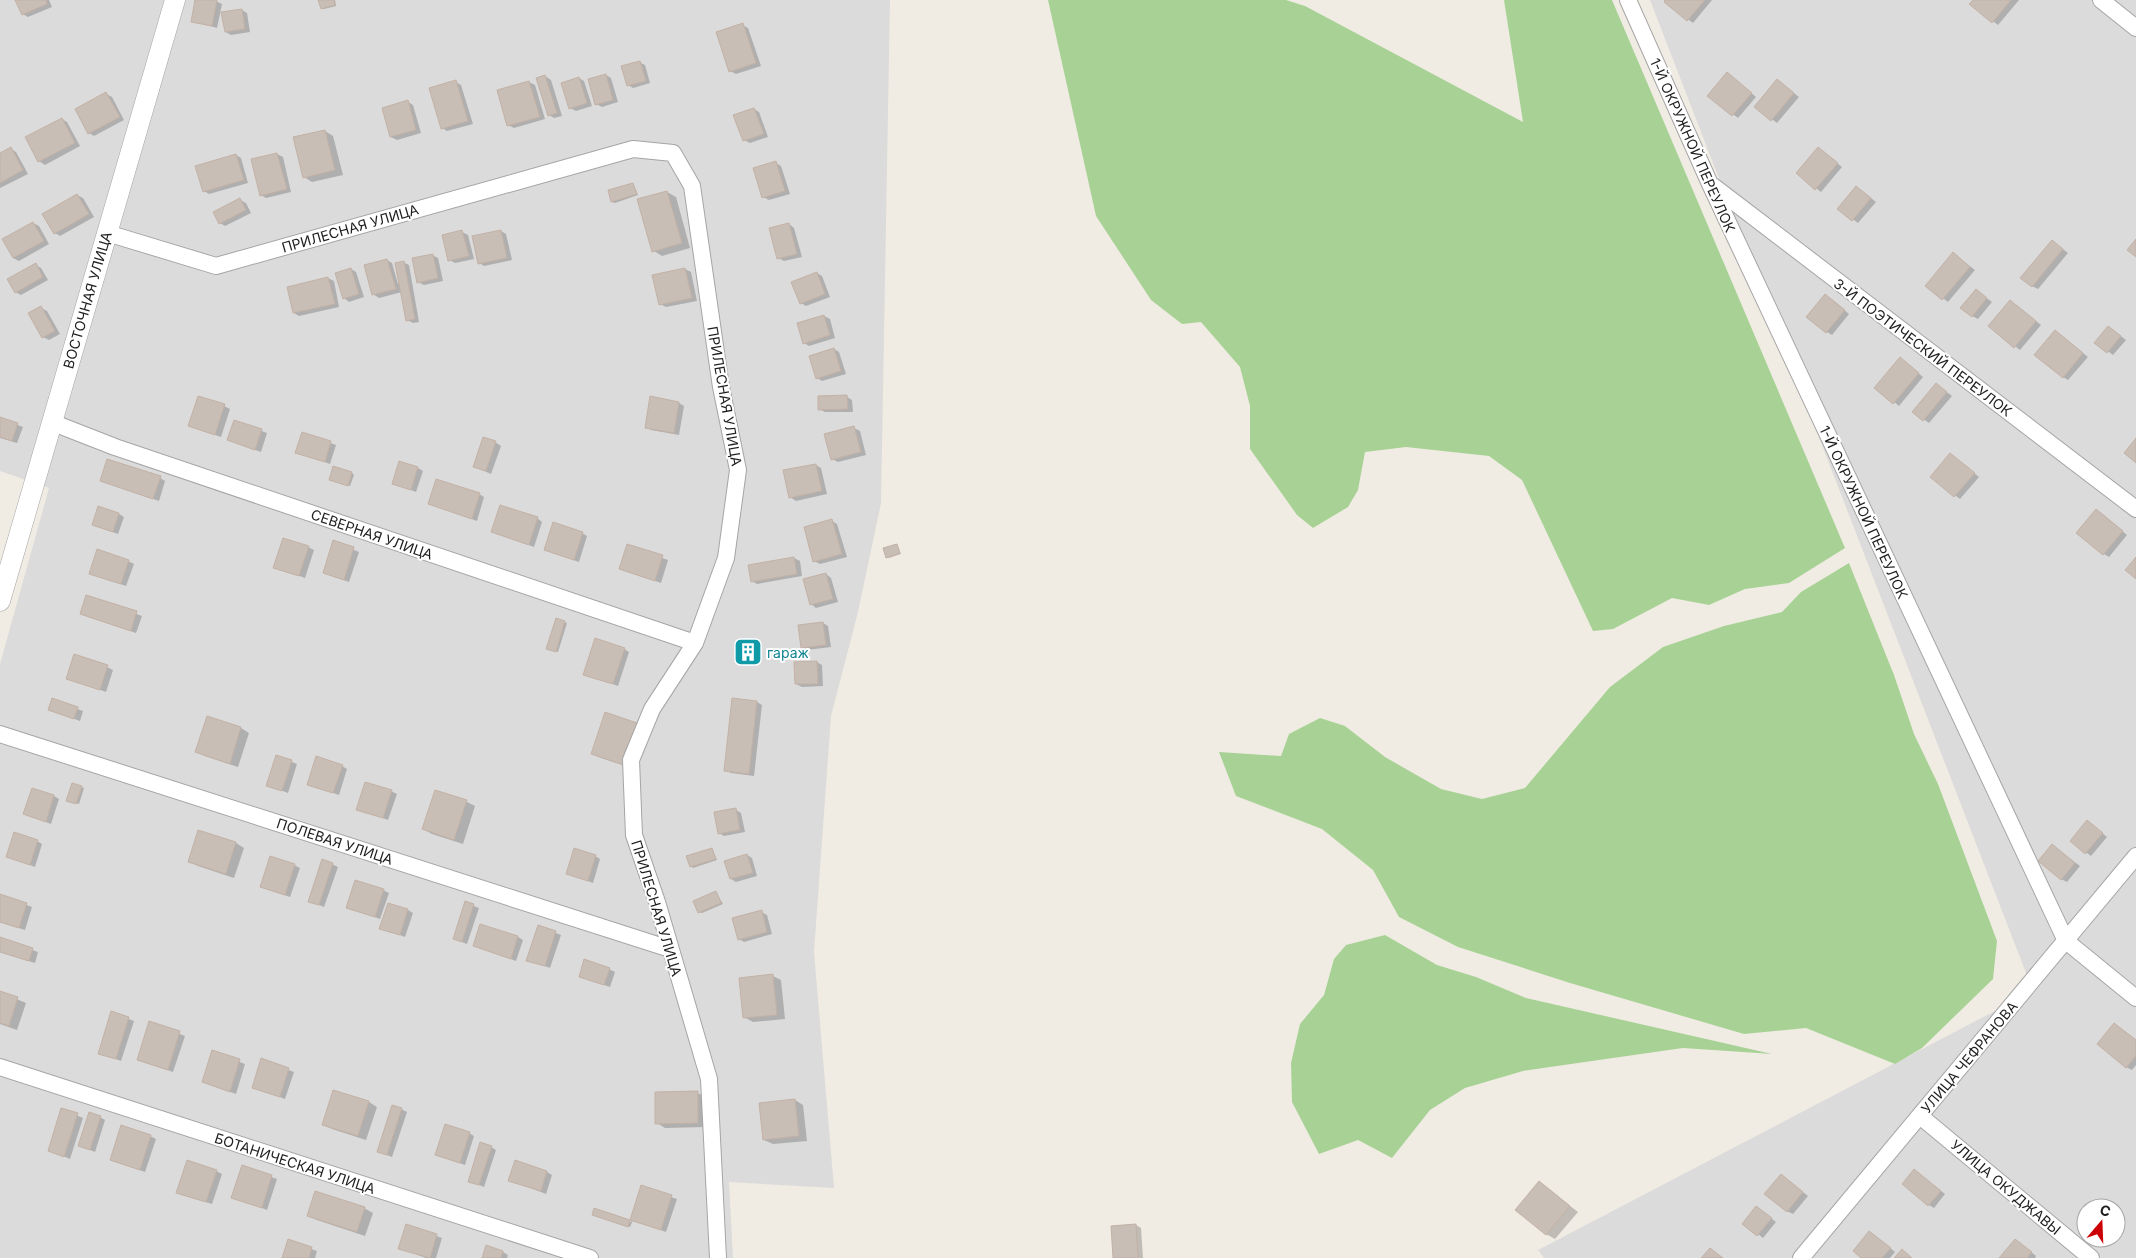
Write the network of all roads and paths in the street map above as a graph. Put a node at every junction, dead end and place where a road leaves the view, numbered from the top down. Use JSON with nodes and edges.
{"nodes":[{"id":1,"x":175,"y":0,"type":"edge"},
{"id":2,"x":1628,"y":0,"type":"edge"},
{"id":3,"x":2101,"y":0,"type":"edge"},
{"id":4,"x":2136,"y":28,"type":"edge"},
{"id":5,"x":1710,"y":184,"type":"junction"},
{"id":6,"x":107,"y":233,"type":"junction"},
{"id":7,"x":51,"y":422,"type":"junction"},
{"id":8,"x":2136,"y":509,"type":"edge"},
{"id":9,"x":0,"y":601,"type":"edge"},
{"id":10,"x":695,"y":643,"type":"junction"},
{"id":11,"x":0,"y":734,"type":"edge"},
{"id":12,"x":2136,"y":856,"type":"edge"},
{"id":13,"x":2066,"y":941,"type":"junction"},
{"id":14,"x":670,"y":948,"type":"junction"},
{"id":15,"x":2136,"y":998,"type":"edge"},
{"id":16,"x":0,"y":1067,"type":"edge"},
{"id":17,"x":1920,"y":1116,"type":"junction"},
{"id":18,"x":590,"y":1258,"type":"edge"},
{"id":19,"x":718,"y":1258,"type":"edge"},
{"id":20,"x":1801,"y":1258,"type":"edge"},
{"id":21,"x":2091,"y":1258,"type":"edge"}],
"edges":[{"from":1,"to":6,"type":"street","name":"ВОСТОЧНАЯ УЛИЦА"},
{"from":2,"to":5,"type":"street","name":"1-Й ОКРУЖНОЙ ПЕРЕУЛОК"},
{"from":3,"to":4,"type":"street"},
{"from":5,"to":8,"type":"street","name":"3-Й ПОЭТИЧЕСКИЙ ПЕРЕУЛОК"},
{"from":5,"to":13,"type":"street","name":"1-Й ОКРУЖНОЙ ПЕРЕУЛОК"},
{"from":6,"to":7,"type":"street","name":"ВОСТОЧНАЯ УЛИЦА"},
{"from":6,"to":10,"type":"street","name":"ПРИЛЕСНАЯ УЛИЦА"},
{"from":7,"to":9,"type":"street","name":"ВОСТОЧНАЯ УЛИЦА"},
{"from":7,"to":10,"type":"street","name":"СЕВЕРНАЯ УЛИЦА"},
{"from":10,"to":14,"type":"street","name":"ПРИЛЕСНАЯ УЛИЦА"},
{"from":11,"to":14,"type":"street","name":"ПОЛЕВАЯ УЛИЦА"},
{"from":12,"to":13,"type":"street","name":"УЛИЦА ЧЕФРАНОВА"},
{"from":13,"to":15,"type":"street","name":"1-Й ОКРУЖНОЙ ПЕРЕУЛОК"},
{"from":13,"to":17,"type":"street","name":"УЛИЦА ЧЕФРАНОВА"},
{"from":14,"to":19,"type":"street","name":"ПРИЛЕСНАЯ УЛИЦА"},
{"from":16,"to":18,"type":"street","name":"БОТАНИЧЕСКАЯ УЛИЦА"},
{"from":17,"to":20,"type":"street","name":"УЛИЦА ЧЕФРАНОВА"},
{"from":17,"to":21,"type":"street","name":"УЛИЦА ОКУДЖАВЫ"}]}
